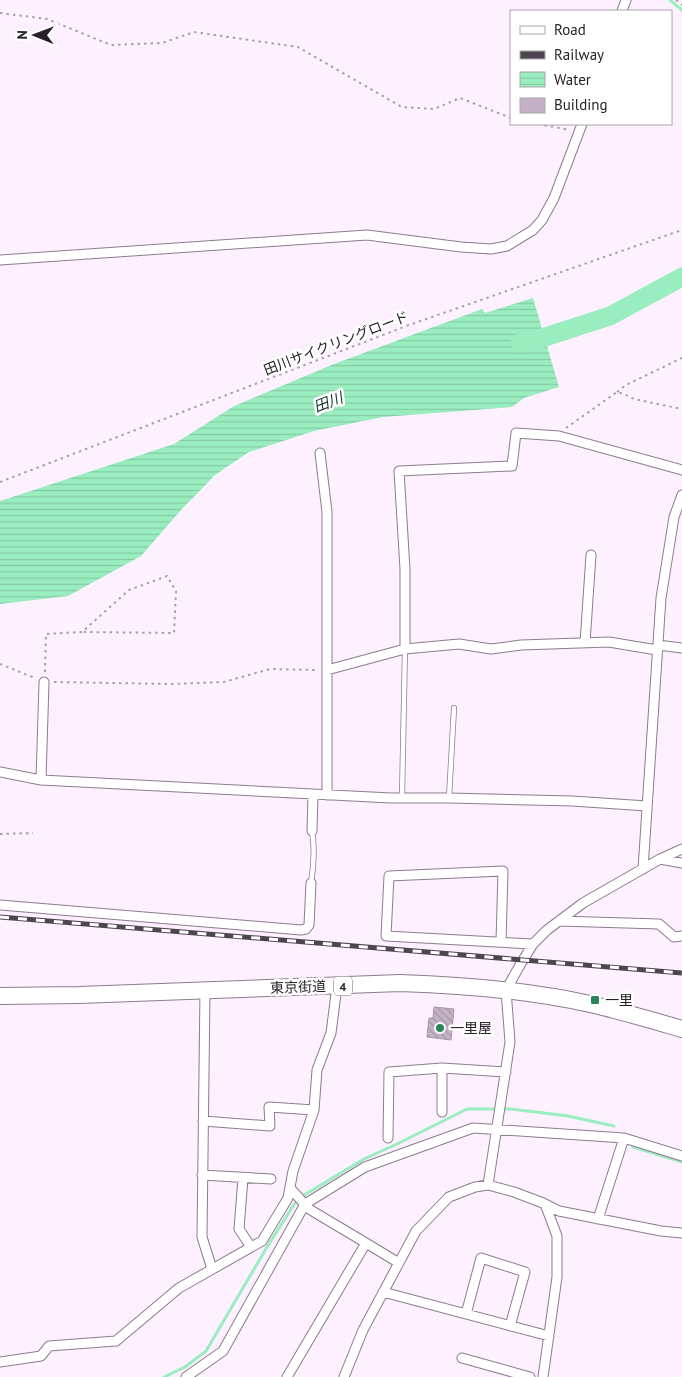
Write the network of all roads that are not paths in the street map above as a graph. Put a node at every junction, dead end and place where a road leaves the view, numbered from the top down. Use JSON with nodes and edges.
{"nodes":[{"id":1,"x":581,"y":128,"type":"edge"},
{"id":2,"x":0,"y":260,"type":"edge"},
{"id":3,"x":320,"y":453,"type":"dead end"},
{"id":4,"x":682,"y":470,"type":"edge"},
{"id":5,"x":682,"y":495,"type":"edge"},
{"id":6,"x":591,"y":555,"type":"dead end"},
{"id":7,"x":585,"y":643,"type":"junction"},
{"id":8,"x":658,"y":647,"type":"junction"},
{"id":9,"x":682,"y":648,"type":"edge"},
{"id":10,"x":405,"y":649,"type":"junction"},
{"id":11,"x":327,"y":670,"type":"junction"},
{"id":12,"x":44,"y":682,"type":"road end"},
{"id":13,"x":454,"y":708,"type":"dead end"},
{"id":14,"x":0,"y":772,"type":"edge"},
{"id":15,"x":41,"y":780,"type":"junction"},
{"id":16,"x":313,"y":795,"type":"junction"},
{"id":17,"x":327,"y":795,"type":"junction"},
{"id":18,"x":402,"y":797,"type":"junction"},
{"id":19,"x":449,"y":798,"type":"junction"},
{"id":20,"x":647,"y":806,"type":"junction"},
{"id":21,"x":312,"y":831,"type":"joint"},
{"id":22,"x":682,"y":849,"type":"edge"},
{"id":23,"x":660,"y":859,"type":"junction"},
{"id":24,"x":682,"y":863,"type":"edge"},
{"id":25,"x":643,"y":869,"type":"junction"},
{"id":26,"x":311,"y":883,"type":"joint"},
{"id":27,"x":0,"y":905,"type":"edge"},
{"id":28,"x":559,"y":922,"type":"junction"},
{"id":29,"x":682,"y":936,"type":"edge"},
{"id":30,"x":501,"y":942,"type":"junction"},
{"id":31,"x":533,"y":944,"type":"junction"},
{"id":32,"x":337,"y":986,"type":"junction"},
{"id":33,"x":205,"y":990,"type":"junction"},
{"id":34,"x":506,"y":990,"type":"junction"},
{"id":35,"x":0,"y":996,"type":"edge"},
{"id":36,"x":682,"y":1029,"type":"edge"},
{"id":37,"x":442,"y":1068,"type":"junction"},
{"id":38,"x":506,"y":1072,"type":"junction"},
{"id":39,"x":314,"y":1110,"type":"junction"},
{"id":40,"x":442,"y":1112,"type":"dead end"},
{"id":41,"x":203,"y":1121,"type":"junction"},
{"id":42,"x":497,"y":1129,"type":"junction"},
{"id":43,"x":388,"y":1138,"type":"dead end"},
{"id":44,"x":624,"y":1138,"type":"junction"},
{"id":45,"x":682,"y":1156,"type":"edge"},
{"id":46,"x":202,"y":1175,"type":"junction"},
{"id":47,"x":243,"y":1178,"type":"junction"},
{"id":48,"x":271,"y":1179,"type":"dead end"},
{"id":49,"x":488,"y":1185,"type":"junction"},
{"id":50,"x":291,"y":1190,"type":"junction"},
{"id":51,"x":304,"y":1203,"type":"junction"},
{"id":52,"x":545,"y":1204,"type":"junction"},
{"id":53,"x":598,"y":1219,"type":"junction"},
{"id":54,"x":682,"y":1233,"type":"edge"},
{"id":55,"x":366,"y":1243,"type":"junction"},
{"id":56,"x":251,"y":1247,"type":"junction"},
{"id":57,"x":399,"y":1263,"type":"junction"},
{"id":58,"x":212,"y":1269,"type":"junction"},
{"id":59,"x":383,"y":1292,"type":"junction"},
{"id":60,"x":466,"y":1314,"type":"junction"},
{"id":61,"x":510,"y":1326,"type":"junction"},
{"id":62,"x":549,"y":1336,"type":"junction"},
{"id":63,"x":462,"y":1358,"type":"dead end"},
{"id":64,"x":0,"y":1362,"type":"edge"},
{"id":65,"x":186,"y":1377,"type":"edge"},
{"id":66,"x":287,"y":1377,"type":"edge"},
{"id":67,"x":344,"y":1377,"type":"edge"},
{"id":68,"x":530,"y":1377,"type":"edge"},
{"id":69,"x":543,"y":1377,"type":"edge"}],
"edges":[{"from":1,"to":2,"type":"street"},
{"from":3,"to":11,"type":"street"},
{"from":4,"to":10,"type":"street"},
{"from":5,"to":8,"type":"street"},
{"from":6,"to":7,"type":"street"},
{"from":7,"to":8,"type":"street"},
{"from":7,"to":10,"type":"street"},
{"from":8,"to":9,"type":"street"},
{"from":8,"to":20,"type":"street"},
{"from":10,"to":11,"type":"street"},
{"from":10,"to":18,"type":"lane"},
{"from":11,"to":17,"type":"street"},
{"from":12,"to":15,"type":"street"},
{"from":13,"to":19,"type":"lane"},
{"from":14,"to":15,"type":"street"},
{"from":15,"to":16,"type":"street"},
{"from":16,"to":17,"type":"street"},
{"from":16,"to":21,"type":"street"},
{"from":17,"to":18,"type":"street"},
{"from":18,"to":19,"type":"street"},
{"from":19,"to":20,"type":"street"},
{"from":20,"to":25,"type":"street"},
{"from":21,"to":26,"type":"lane"},
{"from":22,"to":23,"type":"street"},
{"from":23,"to":24,"type":"street"},
{"from":23,"to":25,"type":"street"},
{"from":25,"to":28,"type":"street"},
{"from":26,"to":27,"type":"street"},
{"from":28,"to":29,"type":"street"},
{"from":28,"to":31,"type":"street"},
{"from":30,"to":30,"type":"street"},
{"from":30,"to":31,"type":"street"},
{"from":31,"to":34,"type":"street"},
{"from":32,"to":33,"type":"highway","name":"東京街道","number":"4"},
{"from":32,"to":34,"type":"highway","name":"東京街道","number":"4"},
{"from":32,"to":39,"type":"street"},
{"from":33,"to":35,"type":"highway","name":"東京街道","number":"4"},
{"from":33,"to":41,"type":"street"},
{"from":34,"to":36,"type":"highway","name":"東京街道","number":"4"},
{"from":34,"to":38,"type":"street"},
{"from":37,"to":38,"type":"street"},
{"from":37,"to":40,"type":"street"},
{"from":37,"to":43,"type":"street"},
{"from":38,"to":42,"type":"street"},
{"from":39,"to":41,"type":"street"},
{"from":39,"to":50,"type":"street"},
{"from":41,"to":46,"type":"street"},
{"from":42,"to":44,"type":"street"},
{"from":42,"to":49,"type":"street"},
{"from":42,"to":51,"type":"street"},
{"from":44,"to":45,"type":"street"},
{"from":44,"to":53,"type":"street"},
{"from":46,"to":47,"type":"street"},
{"from":46,"to":58,"type":"street"},
{"from":47,"to":48,"type":"street"},
{"from":47,"to":56,"type":"street"},
{"from":49,"to":52,"type":"street"},
{"from":49,"to":57,"type":"street"},
{"from":50,"to":51,"type":"street"},
{"from":50,"to":56,"type":"street"},
{"from":51,"to":55,"type":"street"},
{"from":51,"to":65,"type":"street"},
{"from":52,"to":53,"type":"street"},
{"from":52,"to":62,"type":"street"},
{"from":53,"to":54,"type":"street"},
{"from":55,"to":57,"type":"street"},
{"from":55,"to":66,"type":"street"},
{"from":56,"to":58,"type":"street"},
{"from":57,"to":59,"type":"street"},
{"from":58,"to":64,"type":"street"},
{"from":59,"to":60,"type":"street"},
{"from":59,"to":67,"type":"street"},
{"from":60,"to":61,"type":"street"},
{"from":60,"to":61,"type":"street"},
{"from":61,"to":62,"type":"street"},
{"from":62,"to":69,"type":"street"},
{"from":63,"to":68,"type":"street"}]}
